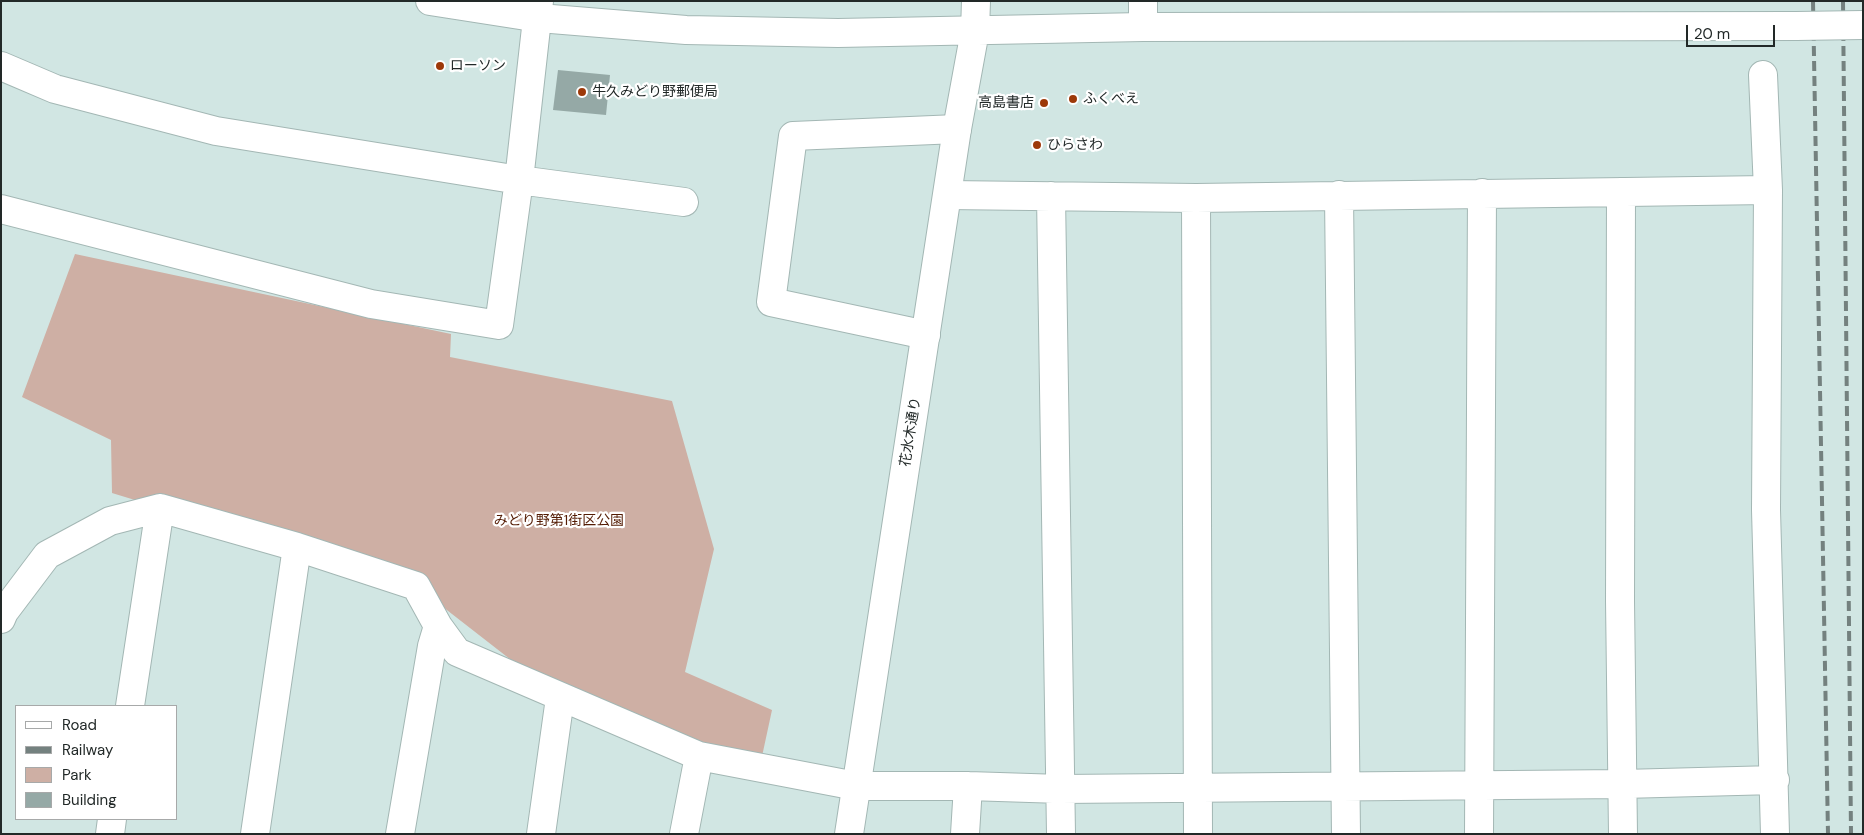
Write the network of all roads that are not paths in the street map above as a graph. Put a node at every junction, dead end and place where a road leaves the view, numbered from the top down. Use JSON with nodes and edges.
{"nodes":[{"id":1,"x":430,"y":1,"type":"edge"},
{"id":2,"x":976,"y":1,"type":"edge"},
{"id":3,"x":539,"y":10,"type":"edge"},
{"id":4,"x":1143,"y":14,"type":"edge"},
{"id":5,"x":1863,"y":25,"type":"edge"},
{"id":6,"x":975,"y":31,"type":"junction"},
{"id":7,"x":1,"y":66,"type":"edge"},
{"id":8,"x":1763,"y":75,"type":"dead end"},
{"id":9,"x":958,"y":129,"type":"junction"},
{"id":10,"x":519,"y":180,"type":"junction"},
{"id":11,"x":1768,"y":190,"type":"junction"},
{"id":12,"x":1621,"y":192,"type":"junction"},
{"id":13,"x":1482,"y":193,"type":"junction"},
{"id":14,"x":948,"y":195,"type":"junction"},
{"id":15,"x":1339,"y":195,"type":"junction"},
{"id":16,"x":1051,"y":196,"type":"junction"},
{"id":17,"x":1196,"y":198,"type":"junction"},
{"id":18,"x":684,"y":202,"type":"dead end"},
{"id":19,"x":1,"y":209,"type":"edge"},
{"id":20,"x":926,"y":335,"type":"junction"},
{"id":21,"x":160,"y":508,"type":"junction"},
{"id":22,"x":297,"y":547,"type":"junction"},
{"id":23,"x":1,"y":619,"type":"edge"},
{"id":24,"x":438,"y":626,"type":"junction"},
{"id":25,"x":560,"y":698,"type":"junction"},
{"id":26,"x":130,"y":705,"type":"edge"},
{"id":27,"x":699,"y":756,"type":"junction"},
{"id":28,"x":1775,"y":780,"type":"junction"},
{"id":29,"x":1623,"y":784,"type":"junction"},
{"id":30,"x":1479,"y":785,"type":"junction"},
{"id":31,"x":856,"y":786,"type":"junction"},
{"id":32,"x":968,"y":786,"type":"junction"},
{"id":33,"x":1346,"y":786,"type":"junction"},
{"id":34,"x":1198,"y":788,"type":"junction"},
{"id":35,"x":1061,"y":789,"type":"junction"},
{"id":36,"x":112,"y":820,"type":"edge"},
{"id":37,"x":110,"y":834,"type":"edge"},
{"id":38,"x":254,"y":834,"type":"edge"},
{"id":39,"x":400,"y":834,"type":"edge"},
{"id":40,"x":541,"y":834,"type":"edge"},
{"id":41,"x":684,"y":834,"type":"edge"},
{"id":42,"x":849,"y":834,"type":"edge"},
{"id":43,"x":965,"y":834,"type":"edge"},
{"id":44,"x":1061,"y":834,"type":"edge"},
{"id":45,"x":1198,"y":834,"type":"edge"},
{"id":46,"x":1346,"y":834,"type":"edge"},
{"id":47,"x":1479,"y":834,"type":"edge"},
{"id":48,"x":1623,"y":834,"type":"edge"},
{"id":49,"x":1775,"y":834,"type":"edge"}],
"edges":[{"from":1,"to":3,"type":"street"},
{"from":2,"to":6,"type":"street","name":"花水木通り"},
{"from":3,"to":6,"type":"street"},
{"from":3,"to":10,"type":"street"},
{"from":4,"to":5,"type":"street","bridge":true},
{"from":4,"to":6,"type":"street"},
{"from":6,"to":9,"type":"street","name":"花水木通り"},
{"from":7,"to":10,"type":"street"},
{"from":8,"to":11,"type":"street"},
{"from":9,"to":14,"type":"street","name":"花水木通り"},
{"from":9,"to":20,"type":"street"},
{"from":10,"to":18,"type":"street"},
{"from":10,"to":19,"type":"street"},
{"from":11,"to":12,"type":"street"},
{"from":11,"to":28,"type":"street"},
{"from":12,"to":13,"type":"street"},
{"from":12,"to":29,"type":"street"},
{"from":13,"to":15,"type":"street"},
{"from":13,"to":30,"type":"street"},
{"from":14,"to":16,"type":"street"},
{"from":14,"to":20,"type":"street","name":"花水木通り"},
{"from":15,"to":17,"type":"street"},
{"from":15,"to":33,"type":"street"},
{"from":16,"to":17,"type":"street"},
{"from":16,"to":35,"type":"street"},
{"from":17,"to":34,"type":"street"},
{"from":20,"to":31,"type":"street","name":"花水木通り"},
{"from":21,"to":22,"type":"street"},
{"from":21,"to":23,"type":"street"},
{"from":21,"to":26,"type":"street"},
{"from":22,"to":24,"type":"street"},
{"from":22,"to":38,"type":"street"},
{"from":24,"to":25,"type":"street"},
{"from":24,"to":39,"type":"street"},
{"from":25,"to":27,"type":"street"},
{"from":25,"to":40,"type":"street"},
{"from":27,"to":31,"type":"street"},
{"from":27,"to":41,"type":"street"},
{"from":28,"to":29,"type":"street"},
{"from":28,"to":49,"type":"street"},
{"from":29,"to":30,"type":"street"},
{"from":29,"to":48,"type":"street"},
{"from":30,"to":33,"type":"street"},
{"from":30,"to":47,"type":"street"},
{"from":31,"to":32,"type":"street"},
{"from":31,"to":42,"type":"street","name":"花水木通り"},
{"from":32,"to":35,"type":"street"},
{"from":32,"to":43,"type":"street"},
{"from":33,"to":34,"type":"street"},
{"from":33,"to":46,"type":"street"},
{"from":34,"to":35,"type":"street"},
{"from":34,"to":45,"type":"street"},
{"from":35,"to":44,"type":"street"},
{"from":36,"to":37,"type":"street"}]}
